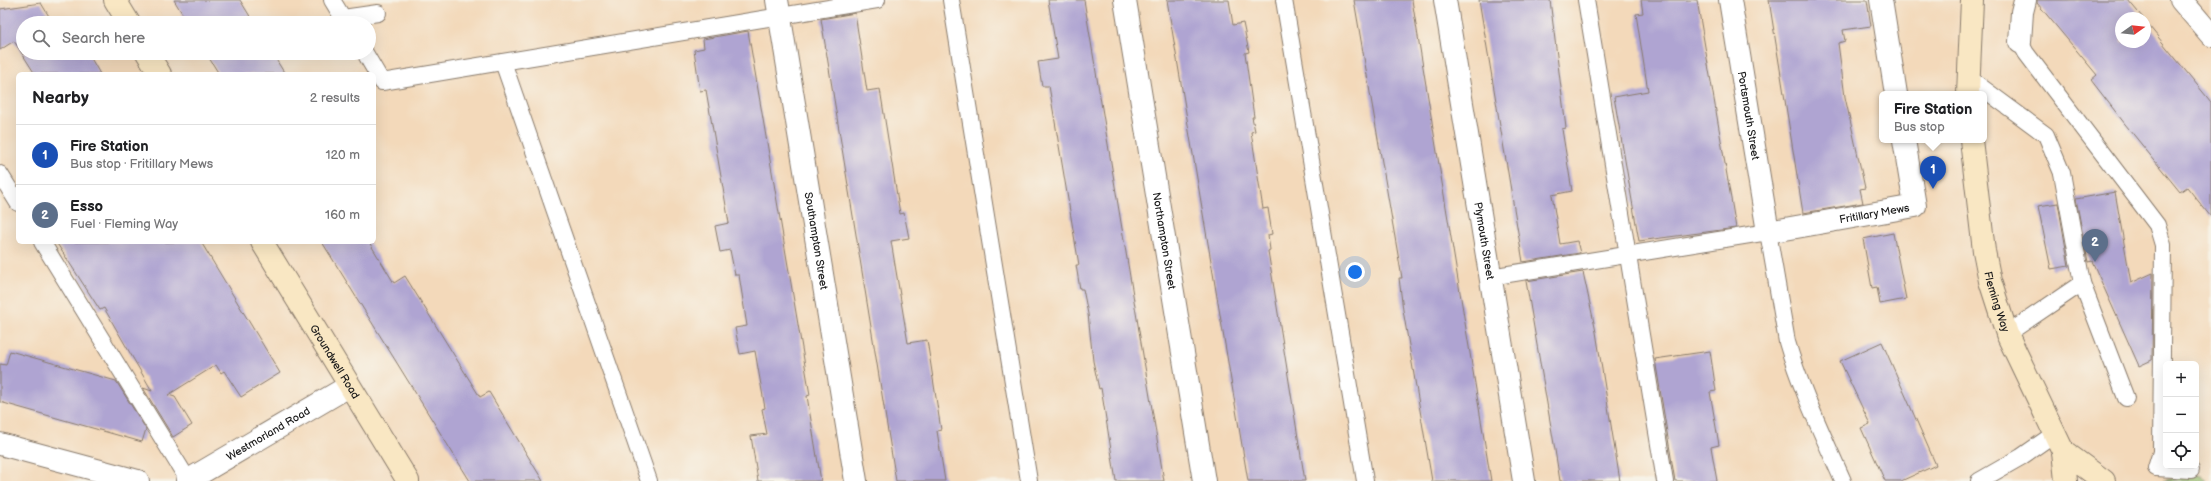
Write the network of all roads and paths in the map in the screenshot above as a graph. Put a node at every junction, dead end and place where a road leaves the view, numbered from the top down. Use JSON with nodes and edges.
{"nodes":[{"id":1,"x":115,"y":0,"type":"edge"},
{"id":2,"x":332,"y":0,"type":"edge"},
{"id":3,"x":877,"y":0,"type":"edge"},
{"id":4,"x":951,"y":0,"type":"edge"},
{"id":5,"x":1125,"y":0,"type":"edge"},
{"id":6,"x":1284,"y":0,"type":"edge"},
{"id":7,"x":1445,"y":0,"type":"edge"},
{"id":8,"x":1586,"y":0,"type":"edge"},
{"id":9,"x":1730,"y":0,"type":"edge"},
{"id":10,"x":1881,"y":0,"type":"edge"},
{"id":11,"x":1972,"y":0,"type":"edge"},
{"id":12,"x":2025,"y":0,"type":"edge"},
{"id":13,"x":2181,"y":0,"type":"edge"},
{"id":14,"x":778,"y":8,"type":"edge"},
{"id":15,"x":378,"y":13,"type":"dead end"},
{"id":16,"x":125,"y":16,"type":"edge"},
{"id":17,"x":342,"y":16,"type":"edge"},
{"id":18,"x":366,"y":16,"type":"edge"},
{"id":19,"x":2211,"y":35,"type":"edge"},
{"id":20,"x":2020,"y":42,"type":"joint"},
{"id":21,"x":151,"y":60,"type":"edge"},
{"id":22,"x":369,"y":60,"type":"edge"},
{"id":23,"x":503,"y":62,"type":"junction"},
{"id":24,"x":159,"y":72,"type":"edge"},
{"id":25,"x":1968,"y":86,"type":"edge"},
{"id":26,"x":1896,"y":91,"type":"edge"},
{"id":27,"x":1987,"y":98,"type":"edge"},
{"id":28,"x":1904,"y":143,"type":"edge"},
{"id":29,"x":1971,"y":143,"type":"edge"},
{"id":30,"x":0,"y":174,"type":"edge"},
{"id":31,"x":16,"y":200,"type":"edge"},
{"id":32,"x":1768,"y":232,"type":"junction"},
{"id":33,"x":43,"y":244,"type":"edge"},
{"id":34,"x":263,"y":244,"type":"edge"},
{"id":35,"x":1628,"y":253,"type":"junction"},
{"id":36,"x":1490,"y":277,"type":"junction"},
{"id":37,"x":2082,"y":283,"type":"junction"},
{"id":38,"x":2007,"y":334,"type":"junction"},
{"id":39,"x":349,"y":386,"type":"junction"},
{"id":40,"x":2126,"y":398,"type":"dead end"},
{"id":41,"x":2058,"y":442,"type":"junction"},
{"id":42,"x":0,"y":444,"type":"edge"},
{"id":43,"x":2191,"y":470,"type":"dead end"},
{"id":44,"x":138,"y":481,"type":"edge"},
{"id":45,"x":188,"y":481,"type":"edge"},
{"id":46,"x":408,"y":481,"type":"edge"},
{"id":47,"x":649,"y":481,"type":"edge"},
{"id":48,"x":856,"y":481,"type":"edge"},
{"id":49,"x":1029,"y":481,"type":"edge"},
{"id":50,"x":1204,"y":481,"type":"edge"},
{"id":51,"x":1365,"y":481,"type":"edge"},
{"id":52,"x":1524,"y":481,"type":"edge"},
{"id":53,"x":1665,"y":481,"type":"edge"},
{"id":54,"x":1843,"y":481,"type":"edge"},
{"id":55,"x":1979,"y":481,"type":"edge"},
{"id":56,"x":2066,"y":481,"type":"edge"},
{"id":57,"x":2104,"y":481,"type":"edge"}],
"edges":[{"from":1,"to":16,"type":"street"},
{"from":2,"to":17,"type":"lane"},
{"from":3,"to":14,"type":"lane"},
{"from":4,"to":49,"type":"lane"},
{"from":5,"to":50,"type":"street","name":"Northampton Street"},
{"from":6,"to":51,"type":"lane"},
{"from":7,"to":36,"type":"street","name":"Plymouth Street"},
{"from":8,"to":35,"type":"lane"},
{"from":9,"to":32,"type":"street","name":"Portsmouth Street"},
{"from":10,"to":26,"type":"street"},
{"from":11,"to":25,"type":"street"},
{"from":12,"to":20,"type":"street"},
{"from":13,"to":19,"type":"street"},
{"from":14,"to":23,"type":"lane"},
{"from":14,"to":48,"type":"street","name":"Southampton Street"},
{"from":15,"to":18,"type":"lane"},
{"from":20,"to":43,"type":"lane"},
{"from":21,"to":24,"type":"street"},
{"from":22,"to":23,"type":"lane"},
{"from":23,"to":47,"type":"lane"},
{"from":27,"to":37,"type":"lane"},
{"from":28,"to":32,"type":"street","name":"Fritillary Mews"},
{"from":29,"to":38,"type":"street","name":"Fleming Way"},
{"from":30,"to":31,"type":"lane"},
{"from":32,"to":35,"type":"lane"},
{"from":32,"to":54,"type":"lane"},
{"from":33,"to":45,"type":"lane"},
{"from":34,"to":39,"type":"street","name":"Groundwell Road"},
{"from":35,"to":36,"type":"lane"},
{"from":35,"to":53,"type":"lane"},
{"from":36,"to":52,"type":"street","name":"Plymouth Street"},
{"from":37,"to":38,"type":"lane"},
{"from":37,"to":40,"type":"lane"},
{"from":38,"to":41,"type":"street","name":"Fleming Way"},
{"from":39,"to":45,"type":"street","name":"Westmorland Road"},
{"from":39,"to":46,"type":"street","name":"Groundwell Road"},
{"from":41,"to":55,"type":"lane"},
{"from":41,"to":56,"type":"street","name":"Fleming Way"},
{"from":41,"to":57,"type":"street","name":"Fleming Way"},
{"from":42,"to":44,"type":"street"}]}
